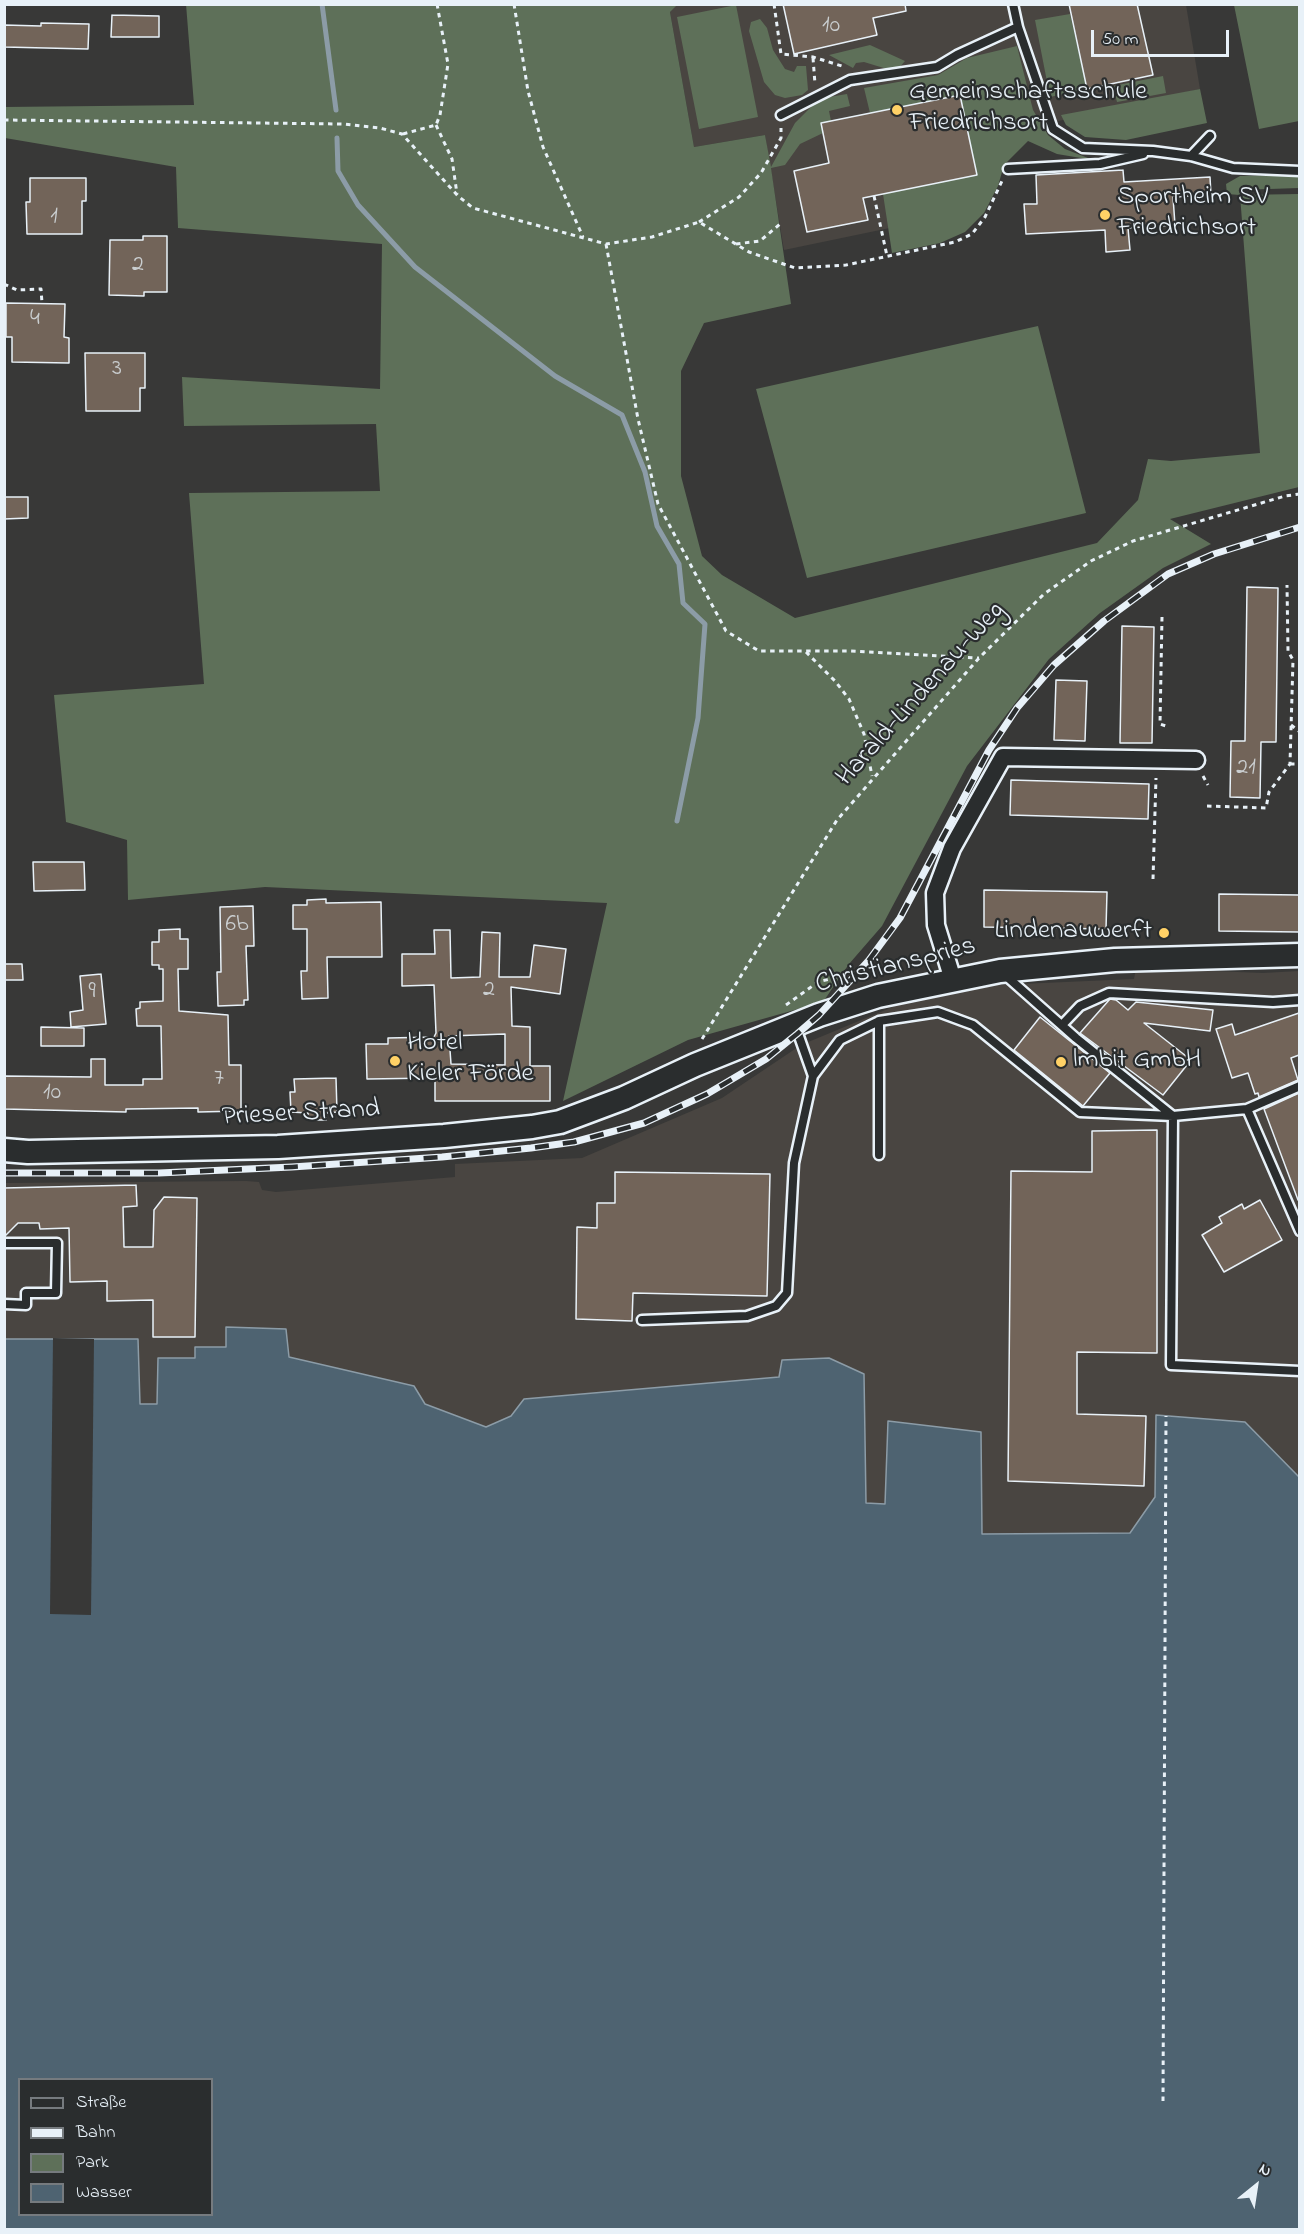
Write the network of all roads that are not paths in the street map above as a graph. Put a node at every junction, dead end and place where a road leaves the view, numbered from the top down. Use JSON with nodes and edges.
{"nodes":[{"id":1,"x":1013,"y":4,"type":"edge"},
{"id":2,"x":1018,"y":27,"type":"junction"},
{"id":3,"x":781,"y":115,"type":"road end"},
{"id":4,"x":1210,"y":136,"type":"dead end"},
{"id":5,"x":1153,"y":151,"type":"junction"},
{"id":6,"x":1191,"y":156,"type":"junction"},
{"id":7,"x":1008,"y":170,"type":"road end"},
{"id":8,"x":1299,"y":171,"type":"edge"},
{"id":9,"x":1196,"y":760,"type":"dead end"},
{"id":10,"x":1299,"y":955,"type":"edge"},
{"id":11,"x":1000,"y":971,"type":"junction"},
{"id":12,"x":953,"y":980,"type":"junction"},
{"id":13,"x":1299,"y":1000,"type":"edge"},
{"id":14,"x":879,"y":1021,"type":"junction"},
{"id":15,"x":794,"y":1025,"type":"junction"},
{"id":16,"x":1062,"y":1025,"type":"junction"},
{"id":17,"x":695,"y":1065,"type":"joint"},
{"id":18,"x":813,"y":1076,"type":"junction"},
{"id":19,"x":1299,"y":1086,"type":"edge"},
{"id":20,"x":1247,"y":1109,"type":"junction"},
{"id":21,"x":1173,"y":1116,"type":"junction"},
{"id":22,"x":4,"y":1150,"type":"edge"},
{"id":23,"x":879,"y":1155,"type":"dead end"},
{"id":24,"x":1299,"y":1231,"type":"edge"},
{"id":25,"x":4,"y":1243,"type":"edge"},
{"id":26,"x":4,"y":1304,"type":"edge"},
{"id":27,"x":642,"y":1320,"type":"dead end"},
{"id":28,"x":1299,"y":1371,"type":"edge"}],
"edges":[{"from":1,"to":2,"type":"lane"},
{"from":2,"to":3,"type":"lane"},
{"from":2,"to":5,"type":"lane"},
{"from":4,"to":6,"type":"lane"},
{"from":5,"to":6,"type":"lane"},
{"from":5,"to":7,"type":"lane"},
{"from":6,"to":8,"type":"lane"},
{"from":9,"to":12,"type":"street"},
{"from":10,"to":11,"type":"street","name":"Christianspries"},
{"from":11,"to":12,"type":"street","name":"Christianspries"},
{"from":11,"to":16,"type":"lane"},
{"from":12,"to":15,"type":"street","name":"Christianspries"},
{"from":13,"to":16,"type":"lane"},
{"from":14,"to":18,"type":"lane"},
{"from":14,"to":21,"type":"lane"},
{"from":14,"to":23,"type":"lane"},
{"from":15,"to":17,"type":"street","name":"Christianspries"},
{"from":15,"to":18,"type":"lane"},
{"from":16,"to":21,"type":"lane"},
{"from":17,"to":22,"type":"street","name":"Prieser Strand"},
{"from":18,"to":27,"type":"lane"},
{"from":19,"to":20,"type":"lane"},
{"from":20,"to":21,"type":"lane"},
{"from":20,"to":24,"type":"lane"},
{"from":21,"to":28,"type":"lane"},
{"from":25,"to":26,"type":"lane"}]}
